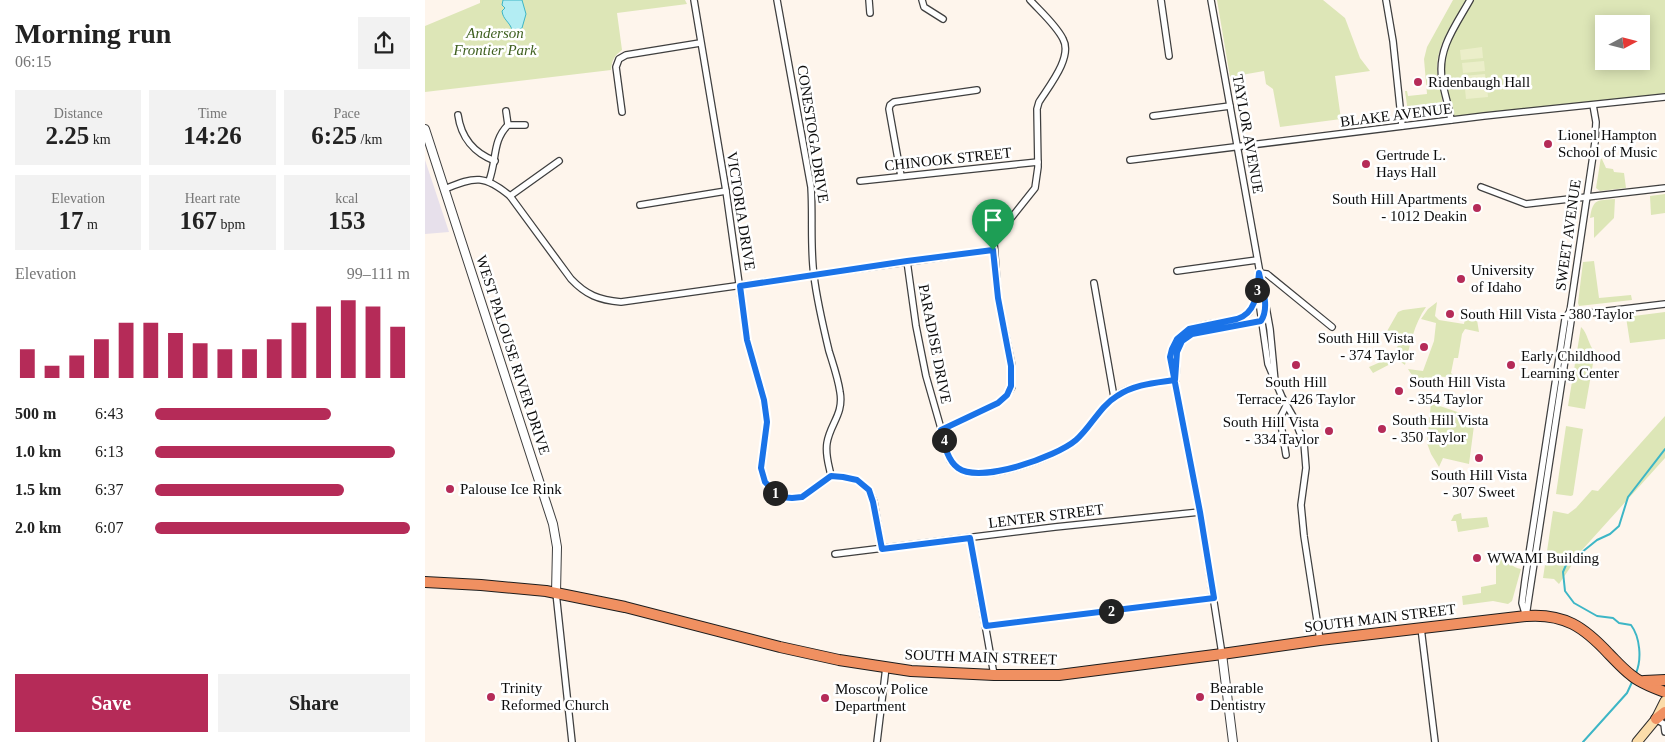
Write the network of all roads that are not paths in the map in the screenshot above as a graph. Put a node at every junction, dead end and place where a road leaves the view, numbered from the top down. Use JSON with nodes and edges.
{"nodes":[{"id":1,"x":693,"y":0,"type":"edge"},
{"id":2,"x":777,"y":0,"type":"edge"},
{"id":3,"x":869,"y":0,"type":"edge"},
{"id":4,"x":922,"y":0,"type":"edge"},
{"id":5,"x":1030,"y":0,"type":"edge"},
{"id":6,"x":1161,"y":0,"type":"edge"},
{"id":7,"x":1211,"y":0,"type":"edge"},
{"id":8,"x":1386,"y":0,"type":"edge"},
{"id":9,"x":1470,"y":0,"type":"edge"},
{"id":10,"x":870,"y":13,"type":"dead end"},
{"id":11,"x":943,"y":19,"type":"dead end"},
{"id":12,"x":700,"y":43,"type":"junction"},
{"id":13,"x":1169,"y":56,"type":"dead end"},
{"id":14,"x":977,"y":90,"type":"dead end"},
{"id":15,"x":1665,"y":97,"type":"edge"},
{"id":16,"x":1593,"y":105,"type":"junction"},
{"id":17,"x":1230,"y":106,"type":"junction"},
{"id":18,"x":506,"y":111,"type":"dead end"},
{"id":19,"x":622,"y":112,"type":"dead end"},
{"id":20,"x":459,"y":114,"type":"dead end"},
{"id":21,"x":1153,"y":116,"type":"dead end"},
{"id":22,"x":1451,"y":120,"type":"junction"},
{"id":23,"x":508,"y":125,"type":"junction"},
{"id":24,"x":525,"y":125,"type":"dead end"},
{"id":25,"x":1402,"y":126,"type":"junction"},
{"id":26,"x":425,"y":129,"type":"edge"},
{"id":27,"x":1237,"y":146,"type":"junction"},
{"id":28,"x":495,"y":160,"type":"junction"},
{"id":29,"x":1130,"y":160,"type":"dead end"},
{"id":30,"x":559,"y":161,"type":"dead end"},
{"id":31,"x":1038,"y":162,"type":"junction"},
{"id":32,"x":901,"y":176,"type":"junction"},
{"id":33,"x":489,"y":181,"type":"junction"},
{"id":34,"x":860,"y":181,"type":"dead end"},
{"id":35,"x":1481,"y":187,"type":"dead end"},
{"id":36,"x":1665,"y":188,"type":"edge"},
{"id":37,"x":445,"y":189,"type":"junction"},
{"id":38,"x":726,"y":191,"type":"junction"},
{"id":39,"x":510,"y":196,"type":"junction"},
{"id":40,"x":1587,"y":197,"type":"junction"},
{"id":41,"x":641,"y":205,"type":"dead end"},
{"id":42,"x":993,"y":250,"type":"junction"},
{"id":43,"x":1257,"y":260,"type":"junction"},
{"id":44,"x":907,"y":261,"type":"junction"},
{"id":45,"x":1177,"y":271,"type":"dead end"},
{"id":46,"x":1259,"y":273,"type":"junction"},
{"id":47,"x":814,"y":274,"type":"junction"},
{"id":48,"x":1094,"y":283,"type":"dead end"},
{"id":49,"x":740,"y":286,"type":"junction"},
{"id":50,"x":1257,"y":290,"type":"junction"},
{"id":51,"x":1665,"y":304,"type":"edge"},
{"id":52,"x":1266,"y":307,"type":"junction"},
{"id":53,"x":1570,"y":310,"type":"junction"},
{"id":54,"x":1261,"y":321,"type":"junction"},
{"id":55,"x":1332,"y":327,"type":"dead end"},
{"id":56,"x":1175,"y":380,"type":"junction"},
{"id":57,"x":1275,"y":382,"type":"junction"},
{"id":58,"x":1114,"y":397,"type":"junction"},
{"id":59,"x":1286,"y":406,"type":"junction"},
{"id":60,"x":1554,"y":414,"type":"junction"},
{"id":61,"x":941,"y":430,"type":"junction"},
{"id":62,"x":1286,"y":454,"type":"dead end"},
{"id":63,"x":831,"y":476,"type":"junction"},
{"id":64,"x":1540,"y":502,"type":"junction"},
{"id":65,"x":1200,"y":512,"type":"junction"},
{"id":66,"x":970,"y":538,"type":"junction"},
{"id":67,"x":882,"y":549,"type":"junction"},
{"id":68,"x":835,"y":554,"type":"dead end"},
{"id":69,"x":425,"y":582,"type":"edge"},
{"id":70,"x":556,"y":593,"type":"junction"},
{"id":71,"x":1214,"y":598,"type":"junction"},
{"id":72,"x":1525,"y":616,"type":"junction"},
{"id":73,"x":986,"y":626,"type":"junction"},
{"id":74,"x":1421,"y":628,"type":"junction"},
{"id":75,"x":1320,"y":640,"type":"junction"},
{"id":76,"x":1222,"y":654,"type":"junction"},
{"id":77,"x":886,"y":668,"type":"junction"},
{"id":78,"x":994,"y":675,"type":"junction"},
{"id":79,"x":1634,"y":678,"type":"junction"},
{"id":80,"x":1665,"y":680,"type":"edge"},
{"id":81,"x":1665,"y":692,"type":"edge"},
{"id":82,"x":1665,"y":701,"type":"edge"},
{"id":83,"x":1665,"y":712,"type":"edge"},
{"id":84,"x":1656,"y":719,"type":"junction"},
{"id":85,"x":1665,"y":732,"type":"edge"},
{"id":86,"x":572,"y":742,"type":"edge"},
{"id":87,"x":877,"y":742,"type":"edge"},
{"id":88,"x":1233,"y":742,"type":"edge"},
{"id":89,"x":1435,"y":742,"type":"edge"},
{"id":90,"x":1637,"y":742,"type":"edge"}],
"edges":[{"from":1,"to":12,"type":"street","name":"VICTORIA DRIVE"},
{"from":2,"to":47,"type":"street","name":"CONESTOGA DRIVE"},
{"from":3,"to":10,"type":"street"},
{"from":4,"to":11,"type":"street"},
{"from":5,"to":31,"type":"street"},
{"from":6,"to":13,"type":"street"},
{"from":7,"to":17,"type":"street","name":"TAYLOR AVENUE"},
{"from":8,"to":25,"type":"street"},
{"from":9,"to":22,"type":"street"},
{"from":12,"to":19,"type":"street"},
{"from":12,"to":38,"type":"street","name":"VICTORIA DRIVE"},
{"from":14,"to":32,"type":"street"},
{"from":15,"to":16,"type":"street","name":"BLAKE AVENUE"},
{"from":16,"to":22,"type":"street","name":"BLAKE AVENUE"},
{"from":16,"to":40,"type":"street","name":"SWEET AVENUE"},
{"from":17,"to":21,"type":"street"},
{"from":17,"to":27,"type":"street","name":"TAYLOR AVENUE"},
{"from":18,"to":23,"type":"street"},
{"from":20,"to":28,"type":"street"},
{"from":22,"to":25,"type":"street","name":"BLAKE AVENUE"},
{"from":23,"to":24,"type":"street"},
{"from":23,"to":28,"type":"street"},
{"from":25,"to":27,"type":"street","name":"BLAKE AVENUE"},
{"from":26,"to":37,"type":"street","name":"WEST PALOUSE RIVER DRIVE"},
{"from":27,"to":29,"type":"street","name":"BLAKE AVENUE"},
{"from":27,"to":43,"type":"street","name":"TAYLOR AVENUE"},
{"from":28,"to":33,"type":"street"},
{"from":30,"to":39,"type":"street"},
{"from":31,"to":32,"type":"street","name":"CHINOOK STREET"},
{"from":31,"to":42,"type":"street"},
{"from":32,"to":34,"type":"street","name":"CHINOOK STREET"},
{"from":33,"to":37,"type":"street"},
{"from":33,"to":39,"type":"street"},
{"from":35,"to":40,"type":"street"},
{"from":36,"to":40,"type":"street"},
{"from":37,"to":70,"type":"street","name":"WEST PALOUSE RIVER DRIVE"},
{"from":38,"to":41,"type":"street"},
{"from":38,"to":49,"type":"street","name":"VICTORIA DRIVE"},
{"from":39,"to":49,"type":"street"},
{"from":40,"to":53,"type":"street","name":"SWEET AVENUE"},
{"from":42,"to":44,"type":"street"},
{"from":42,"to":61,"type":"street"},
{"from":43,"to":45,"type":"street"},
{"from":43,"to":46,"type":"street","name":"TAYLOR AVENUE"},
{"from":44,"to":47,"type":"street"},
{"from":44,"to":61,"type":"street","name":"PARADISE DRIVE"},
{"from":46,"to":50,"type":"street","name":"TAYLOR AVENUE"},
{"from":46,"to":52,"type":"street","name":"TAYLOR AVENUE"},
{"from":46,"to":55,"type":"street"},
{"from":47,"to":49,"type":"street"},
{"from":47,"to":63,"type":"street","name":"CONESTOGA DRIVE"},
{"from":48,"to":58,"type":"street"},
{"from":49,"to":63,"type":"street","name":"VICTORIA DRIVE"},
{"from":50,"to":54,"type":"street","name":"TAYLOR AVENUE"},
{"from":50,"to":56,"type":"street"},
{"from":51,"to":53,"type":"street"},
{"from":52,"to":54,"type":"street","name":"TAYLOR AVENUE"},
{"from":52,"to":57,"type":"street","name":"TAYLOR AVENUE"},
{"from":53,"to":60,"type":"street","name":"SWEET AVENUE"},
{"from":54,"to":56,"type":"street"},
{"from":54,"to":57,"type":"street","name":"TAYLOR AVENUE"},
{"from":56,"to":58,"type":"street"},
{"from":56,"to":65,"type":"street"},
{"from":57,"to":59,"type":"street","name":"TAYLOR AVENUE"},
{"from":58,"to":61,"type":"street","name":"PARADISE DRIVE"},
{"from":59,"to":62,"type":"street"},
{"from":59,"to":75,"type":"street","name":"TAYLOR AVENUE"},
{"from":60,"to":64,"type":"street","name":"SWEET AVENUE"},
{"from":60,"to":64,"type":"street","name":"SWEET AVENUE"},
{"from":63,"to":67,"type":"street"},
{"from":64,"to":72,"type":"street","name":"SWEET AVENUE"},
{"from":65,"to":66,"type":"street","name":"LENTER STREET"},
{"from":65,"to":71,"type":"street"},
{"from":66,"to":67,"type":"street","name":"LENTER STREET"},
{"from":66,"to":73,"type":"street"},
{"from":67,"to":68,"type":"street","name":"LENTER STREET"},
{"from":69,"to":70,"type":"highway","name":"SOUTH MAIN STREET"},
{"from":70,"to":77,"type":"highway","name":"SOUTH MAIN STREET"},
{"from":70,"to":86,"type":"street"},
{"from":71,"to":73,"type":"street"},
{"from":71,"to":76,"type":"street"},
{"from":72,"to":74,"type":"highway","name":"SOUTH MAIN STREET"},
{"from":72,"to":79,"type":"highway","name":"SOUTH MAIN STREET"},
{"from":73,"to":78,"type":"street"},
{"from":74,"to":75,"type":"highway","name":"SOUTH MAIN STREET"},
{"from":74,"to":89,"type":"street"},
{"from":75,"to":76,"type":"highway","name":"SOUTH MAIN STREET"},
{"from":76,"to":78,"type":"highway","name":"SOUTH MAIN STREET"},
{"from":76,"to":88,"type":"street"},
{"from":77,"to":78,"type":"highway","name":"SOUTH MAIN STREET"},
{"from":77,"to":87,"type":"street"},
{"from":79,"to":80,"type":"highway"},
{"from":79,"to":81,"type":"highway","name":"SOUTH MAIN STREET"},
{"from":82,"to":84,"type":"main road"},
{"from":83,"to":84,"type":"highway"},
{"from":84,"to":85,"type":"street"},
{"from":84,"to":90,"type":"main road"}]}
